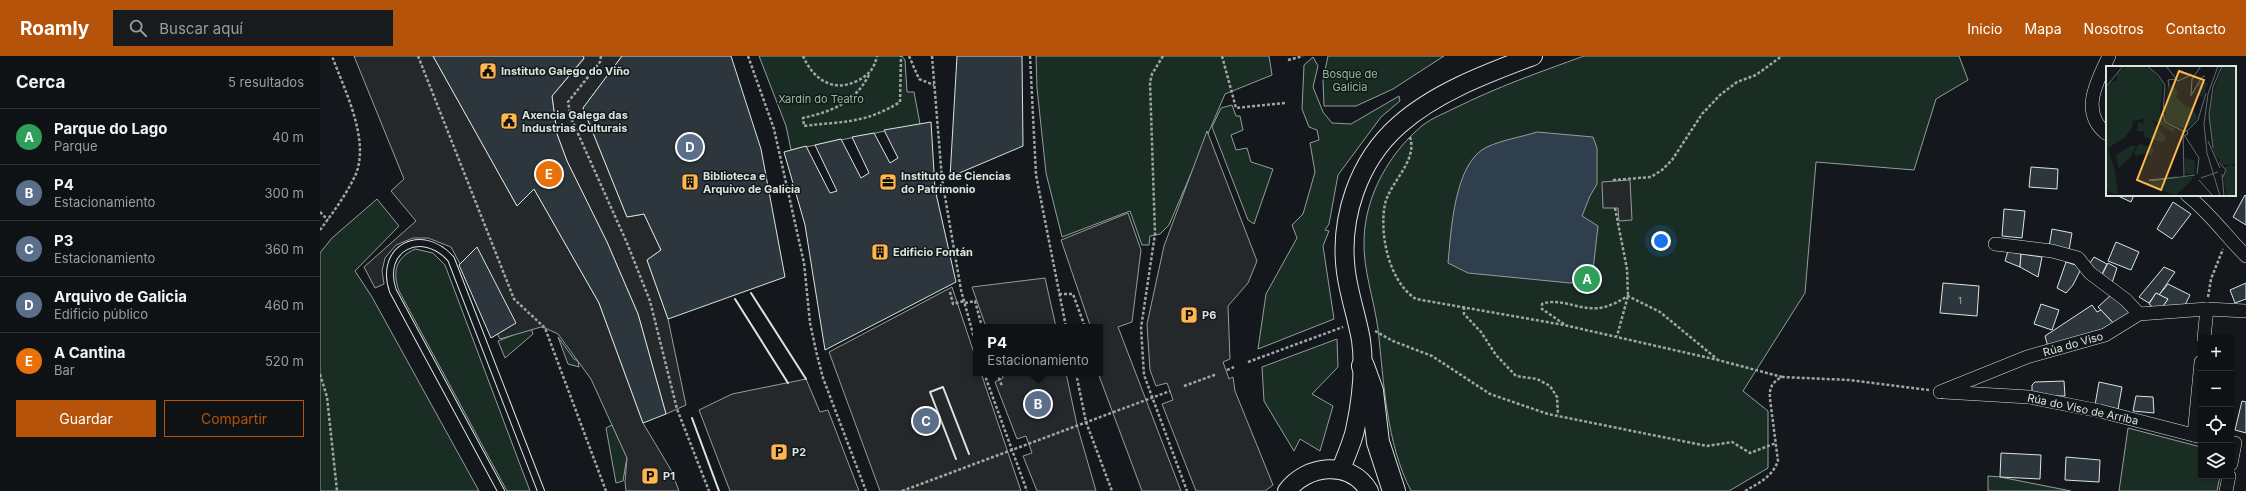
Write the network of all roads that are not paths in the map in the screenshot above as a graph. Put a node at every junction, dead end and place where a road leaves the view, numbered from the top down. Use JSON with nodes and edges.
{"nodes":[{"id":1,"x":1533,"y":56,"type":"edge"},
{"id":2,"x":2109,"y":56,"type":"edge"},
{"id":3,"x":2106,"y":133,"type":"edge"},
{"id":4,"x":2188,"y":196,"type":"edge"},
{"id":5,"x":1994,"y":244,"type":"dead end"},
{"id":6,"x":2246,"y":256,"type":"edge"},
{"id":7,"x":2207,"y":309,"type":"junction"},
{"id":8,"x":2246,"y":310,"type":"edge"},
{"id":9,"x":2139,"y":314,"type":"junction"},
{"id":10,"x":2204,"y":335,"type":"edge"},
{"id":11,"x":1363,"y":366,"type":"junction"},
{"id":12,"x":2201,"y":371,"type":"edge"},
{"id":13,"x":1940,"y":392,"type":"joint"},
{"id":14,"x":2197,"y":436,"type":"edge"},
{"id":15,"x":2237,"y":443,"type":"edge"},
{"id":16,"x":2234,"y":454,"type":"edge"},
{"id":17,"x":1341,"y":470,"type":"junction"},
{"id":18,"x":2228,"y":479,"type":"edge"},
{"id":19,"x":501,"y":491,"type":"edge"},
{"id":20,"x":540,"y":491,"type":"edge"},
{"id":21,"x":1286,"y":491,"type":"edge"},
{"id":22,"x":1369,"y":491,"type":"edge"},
{"id":23,"x":1394,"y":491,"type":"edge"},
{"id":24,"x":2226,"y":491,"type":"edge"}],
"edges":[{"from":1,"to":11,"type":"street"},
{"from":2,"to":3,"type":"street"},
{"from":4,"to":6,"type":"street"},
{"from":5,"to":9,"type":"street"},
{"from":7,"to":8,"type":"street","name":"Rúa do Viso"},
{"from":7,"to":9,"type":"street","name":"Rúa do Viso"},
{"from":7,"to":10,"type":"street"},
{"from":9,"to":13,"type":"street","name":"Rúa do Viso"},
{"from":11,"to":17,"type":"street"},
{"from":11,"to":23,"type":"highway"},
{"from":12,"to":14,"type":"street"},
{"from":13,"to":14,"type":"street","name":"Rúa do Viso de Arriba"},
{"from":15,"to":16,"type":"street"},
{"from":17,"to":21,"type":"street"},
{"from":17,"to":22,"type":"street"},
{"from":18,"to":24,"type":"street"},
{"from":19,"to":20,"type":"lane"}]}
